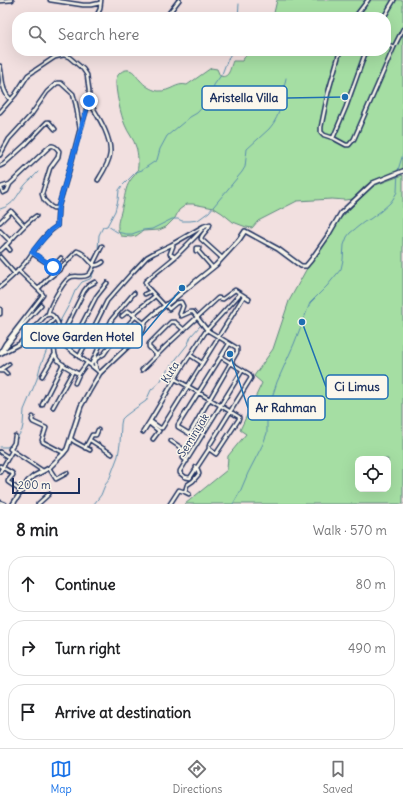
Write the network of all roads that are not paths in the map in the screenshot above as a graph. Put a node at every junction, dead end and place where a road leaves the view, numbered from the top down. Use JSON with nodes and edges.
{"nodes":[{"id":1,"x":12,"y":0,"type":"edge"},
{"id":2,"x":50,"y":0,"type":"edge"},
{"id":3,"x":179,"y":0,"type":"edge"},
{"id":4,"x":368,"y":0,"type":"edge"},
{"id":5,"x":394,"y":0,"type":"edge"},
{"id":6,"x":0,"y":1,"type":"edge"},
{"id":7,"x":100,"y":2,"type":"edge"},
{"id":8,"x":99,"y":12,"type":"edge"},
{"id":9,"x":170,"y":12,"type":"edge"},
{"id":10,"x":359,"y":12,"type":"edge"},
{"id":11,"x":387,"y":12,"type":"edge"},
{"id":12,"x":403,"y":29,"type":"edge"},
{"id":13,"x":391,"y":46,"type":"edge"},
{"id":14,"x":394,"y":47,"type":"junction"},
{"id":15,"x":391,"y":54,"type":"edge"},
{"id":16,"x":339,"y":56,"type":"edge"},
{"id":17,"x":364,"y":56,"type":"edge"},
{"id":18,"x":390,"y":56,"type":"edge"},
{"id":19,"x":0,"y":66,"type":"edge"},
{"id":20,"x":10,"y":100,"type":"junction"},
{"id":21,"x":89,"y":101,"type":"junction"},
{"id":22,"x":0,"y":112,"type":"edge"},
{"id":23,"x":55,"y":128,"type":"dead end"},
{"id":24,"x":80,"y":129,"type":"junction"},
{"id":25,"x":333,"y":138,"type":"junction"},
{"id":26,"x":0,"y":155,"type":"edge"},
{"id":27,"x":0,"y":166,"type":"edge"},
{"id":28,"x":403,"y":171,"type":"edge"},
{"id":29,"x":98,"y":180,"type":"dead end"},
{"id":30,"x":10,"y":184,"type":"dead end"},
{"id":31,"x":58,"y":208,"type":"junction"},
{"id":32,"x":36,"y":216,"type":"dead end"},
{"id":33,"x":0,"y":222,"type":"edge"},
{"id":34,"x":24,"y":225,"type":"junction"},
{"id":35,"x":204,"y":226,"type":"junction"},
{"id":36,"x":0,"y":232,"type":"edge"},
{"id":37,"x":10,"y":241,"type":"junction"},
{"id":38,"x":6,"y":245,"type":"junction"},
{"id":39,"x":170,"y":245,"type":"junction"},
{"id":40,"x":102,"y":246,"type":"dead end"},
{"id":41,"x":10,"y":250,"type":"dead end"},
{"id":42,"x":0,"y":251,"type":"edge"},
{"id":43,"x":198,"y":251,"type":"dead end"},
{"id":44,"x":32,"y":252,"type":"junction"},
{"id":45,"x":0,"y":257,"type":"edge"},
{"id":46,"x":175,"y":257,"type":"junction"},
{"id":47,"x":61,"y":258,"type":"dead end"},
{"id":48,"x":222,"y":258,"type":"junction"},
{"id":49,"x":103,"y":262,"type":"dead end"},
{"id":50,"x":93,"y":264,"type":"junction"},
{"id":51,"x":53,"y":267,"type":"junction"},
{"id":52,"x":212,"y":267,"type":"junction"},
{"id":53,"x":18,"y":270,"type":"junction"},
{"id":54,"x":15,"y":274,"type":"junction"},
{"id":55,"x":49,"y":278,"type":"junction"},
{"id":56,"x":95,"y":282,"type":"dead end"},
{"id":57,"x":107,"y":283,"type":"dead end"},
{"id":58,"x":0,"y":287,"type":"edge"},
{"id":59,"x":38,"y":289,"type":"junction"},
{"id":60,"x":151,"y":291,"type":"junction"},
{"id":61,"x":134,"y":293,"type":"dead end"},
{"id":62,"x":145,"y":294,"type":"dead end"},
{"id":63,"x":240,"y":294,"type":"junction"},
{"id":64,"x":155,"y":296,"type":"junction"},
{"id":65,"x":244,"y":296,"type":"junction"},
{"id":66,"x":249,"y":299,"type":"dead end"},
{"id":67,"x":41,"y":304,"type":"dead end"},
{"id":68,"x":165,"y":305,"type":"junction"},
{"id":69,"x":0,"y":309,"type":"edge"},
{"id":70,"x":0,"y":314,"type":"edge"},
{"id":71,"x":48,"y":314,"type":"junction"},
{"id":72,"x":122,"y":316,"type":"dead end"},
{"id":73,"x":134,"y":316,"type":"junction"},
{"id":74,"x":55,"y":318,"type":"junction"},
{"id":75,"x":197,"y":318,"type":"junction"},
{"id":76,"x":144,"y":324,"type":"junction"},
{"id":77,"x":184,"y":330,"type":"junction"},
{"id":78,"x":207,"y":330,"type":"junction"},
{"id":79,"x":218,"y":337,"type":"junction"},
{"id":80,"x":229,"y":344,"type":"junction"},
{"id":81,"x":44,"y":346,"type":"dead end"},
{"id":82,"x":69,"y":349,"type":"junction"},
{"id":83,"x":0,"y":354,"type":"edge"},
{"id":84,"x":55,"y":354,"type":"junction"},
{"id":85,"x":157,"y":355,"type":"junction"},
{"id":86,"x":190,"y":355,"type":"junction"},
{"id":87,"x":79,"y":357,"type":"junction"},
{"id":88,"x":221,"y":357,"type":"junction"},
{"id":89,"x":87,"y":363,"type":"junction"},
{"id":90,"x":202,"y":363,"type":"junction"},
{"id":91,"x":9,"y":364,"type":"dead end"},
{"id":92,"x":63,"y":364,"type":"junction"},
{"id":93,"x":231,"y":364,"type":"junction"},
{"id":94,"x":90,"y":365,"type":"junction"},
{"id":95,"x":96,"y":369,"type":"junction"},
{"id":96,"x":142,"y":370,"type":"dead end"},
{"id":97,"x":242,"y":370,"type":"junction"},
{"id":98,"x":0,"y":371,"type":"edge"},
{"id":99,"x":73,"y":371,"type":"junction"},
{"id":100,"x":7,"y":374,"type":"dead end"},
{"id":101,"x":79,"y":374,"type":"junction"},
{"id":102,"x":100,"y":374,"type":"junction"},
{"id":103,"x":42,"y":376,"type":"dead end"},
{"id":104,"x":175,"y":379,"type":"junction"},
{"id":105,"x":75,"y":383,"type":"dead end"},
{"id":106,"x":187,"y":386,"type":"junction"},
{"id":107,"x":198,"y":393,"type":"junction"},
{"id":108,"x":209,"y":400,"type":"junction"},
{"id":109,"x":42,"y":405,"type":"dead end"},
{"id":110,"x":220,"y":406,"type":"junction"},
{"id":111,"x":53,"y":408,"type":"dead end"},
{"id":112,"x":230,"y":412,"type":"junction"},
{"id":113,"x":33,"y":417,"type":"dead end"},
{"id":114,"x":149,"y":422,"type":"junction"},
{"id":115,"x":98,"y":430,"type":"dead end"},
{"id":116,"x":142,"y":432,"type":"dead end"},
{"id":117,"x":15,"y":436,"type":"dead end"},
{"id":118,"x":71,"y":439,"type":"junction"},
{"id":119,"x":153,"y":439,"type":"dead end"},
{"id":120,"x":90,"y":440,"type":"junction"},
{"id":121,"x":171,"y":441,"type":"dead end"},
{"id":122,"x":85,"y":448,"type":"junction"},
{"id":123,"x":209,"y":448,"type":"junction"},
{"id":124,"x":12,"y":450,"type":"junction"},
{"id":125,"x":90,"y":450,"type":"dead end"},
{"id":126,"x":0,"y":452,"type":"edge"},
{"id":127,"x":64,"y":453,"type":"junction"},
{"id":128,"x":112,"y":454,"type":"dead end"},
{"id":129,"x":8,"y":457,"type":"junction"},
{"id":130,"x":187,"y":461,"type":"junction"},
{"id":131,"x":1,"y":466,"type":"edge"},
{"id":132,"x":196,"y":467,"type":"junction"},
{"id":133,"x":50,"y":468,"type":"junction"},
{"id":134,"x":43,"y":471,"type":"junction"},
{"id":135,"x":0,"y":472,"type":"edge"},
{"id":136,"x":67,"y":474,"type":"dead end"},
{"id":137,"x":22,"y":491,"type":"junction"},
{"id":138,"x":185,"y":492,"type":"junction"},
{"id":139,"x":49,"y":494,"type":"dead end"},
{"id":140,"x":189,"y":494,"type":"dead end"},
{"id":141,"x":0,"y":502,"type":"edge"},
{"id":142,"x":5,"y":504,"type":"edge"},
{"id":143,"x":13,"y":504,"type":"edge"},
{"id":144,"x":38,"y":504,"type":"edge"},
{"id":145,"x":170,"y":504,"type":"edge"}],
"edges":[{"from":1,"to":6,"type":"street"},
{"from":2,"to":7,"type":"street"},
{"from":3,"to":9,"type":"street"},
{"from":4,"to":10,"type":"street"},
{"from":5,"to":11,"type":"street"},
{"from":7,"to":8,"type":"street"},
{"from":12,"to":14,"type":"street"},
{"from":13,"to":14,"type":"street"},
{"from":14,"to":15,"type":"street"},
{"from":16,"to":25,"type":"street"},
{"from":17,"to":25,"type":"street"},
{"from":18,"to":25,"type":"street"},
{"from":19,"to":20,"type":"street"},
{"from":20,"to":21,"type":"street"},
{"from":20,"to":22,"type":"street"},
{"from":21,"to":24,"type":"street"},
{"from":21,"to":29,"type":"street"},
{"from":23,"to":27,"type":"street"},
{"from":24,"to":26,"type":"street"},
{"from":24,"to":31,"type":"street"},
{"from":28,"to":48,"type":"street"},
{"from":30,"to":31,"type":"street"},
{"from":31,"to":44,"type":"street"},
{"from":32,"to":34,"type":"street"},
{"from":33,"to":34,"type":"street"},
{"from":34,"to":37,"type":"street"},
{"from":35,"to":39,"type":"street"},
{"from":35,"to":46,"type":"street"},
{"from":35,"to":48,"type":"street"},
{"from":36,"to":37,"type":"street"},
{"from":37,"to":38,"type":"street"},
{"from":38,"to":41,"type":"street"},
{"from":38,"to":42,"type":"street"},
{"from":39,"to":46,"type":"street"},
{"from":39,"to":87,"type":"street"},
{"from":40,"to":50,"type":"street"},
{"from":43,"to":52,"type":"street"},
{"from":44,"to":51,"type":"street"},
{"from":44,"to":53,"type":"street"},
{"from":45,"to":54,"type":"street"},
{"from":46,"to":60,"type":"street"},
{"from":47,"to":51,"type":"street"},
{"from":48,"to":52,"type":"street"},
{"from":49,"to":50,"type":"street"},
{"from":50,"to":55,"type":"street"},
{"from":50,"to":71,"type":"street"},
{"from":51,"to":55,"type":"street"},
{"from":52,"to":68,"type":"street"},
{"from":53,"to":54,"type":"street"},
{"from":53,"to":59,"type":"street"},
{"from":54,"to":58,"type":"street"},
{"from":55,"to":59,"type":"street"},
{"from":56,"to":82,"type":"street"},
{"from":57,"to":82,"type":"street"},
{"from":59,"to":83,"type":"street"},
{"from":60,"to":62,"type":"street"},
{"from":60,"to":64,"type":"street"},
{"from":61,"to":94,"type":"street"},
{"from":63,"to":65,"type":"street"},
{"from":63,"to":75,"type":"street"},
{"from":63,"to":78,"type":"street","name":"Kuta"},
{"from":64,"to":68,"type":"street"},
{"from":64,"to":73,"type":"street"},
{"from":65,"to":66,"type":"street"},
{"from":65,"to":79,"type":"street","name":"Kuta"},
{"from":67,"to":83,"type":"street"},
{"from":68,"to":75,"type":"street"},
{"from":68,"to":76,"type":"street"},
{"from":69,"to":70,"type":"street"},
{"from":71,"to":74,"type":"street"},
{"from":71,"to":83,"type":"street"},
{"from":72,"to":73,"type":"street"},
{"from":73,"to":76,"type":"street"},
{"from":73,"to":95,"type":"street"},
{"from":74,"to":81,"type":"street"},
{"from":74,"to":84,"type":"street"},
{"from":75,"to":77,"type":"street"},
{"from":75,"to":78,"type":"street"},
{"from":76,"to":102,"type":"street"},
{"from":77,"to":85,"type":"street"},
{"from":77,"to":85,"type":"street"},
{"from":78,"to":79,"type":"street"},
{"from":78,"to":86,"type":"street","name":"Kuta"},
{"from":79,"to":80,"type":"street"},
{"from":79,"to":90,"type":"street","name":"Kuta"},
{"from":80,"to":88,"type":"street"},
{"from":80,"to":93,"type":"street"},
{"from":82,"to":87,"type":"street"},
{"from":84,"to":92,"type":"street"},
{"from":84,"to":103,"type":"street"},
{"from":85,"to":96,"type":"street"},
{"from":86,"to":90,"type":"street"},
{"from":86,"to":104,"type":"street","name":"Kuta"},
{"from":87,"to":89,"type":"street"},
{"from":88,"to":93,"type":"street"},
{"from":88,"to":107,"type":"street"},
{"from":89,"to":94,"type":"street"},
{"from":89,"to":101,"type":"street"},
{"from":90,"to":106,"type":"street","name":"Kuta"},
{"from":91,"to":98,"type":"street"},
{"from":92,"to":99,"type":"street"},
{"from":92,"to":109,"type":"street"},
{"from":93,"to":97,"type":"street"},
{"from":93,"to":108,"type":"street"},
{"from":94,"to":95,"type":"street"},
{"from":95,"to":102,"type":"street"},
{"from":97,"to":110,"type":"street","name":"Seminyak"},
{"from":97,"to":112,"type":"street","name":"Seminyak"},
{"from":98,"to":100,"type":"street"},
{"from":99,"to":101,"type":"street"},
{"from":99,"to":111,"type":"street"},
{"from":101,"to":105,"type":"street"},
{"from":102,"to":118,"type":"street"},
{"from":104,"to":106,"type":"street"},
{"from":104,"to":114,"type":"street","name":"Kuta"},
{"from":106,"to":107,"type":"street"},
{"from":106,"to":114,"type":"street"},
{"from":107,"to":108,"type":"street"},
{"from":107,"to":108,"type":"street","name":"Seminyak"},
{"from":108,"to":110,"type":"street"},
{"from":110,"to":112,"type":"street"},
{"from":110,"to":130,"type":"street","name":"Seminyak"},
{"from":112,"to":123,"type":"street","name":"Seminyak"},
{"from":112,"to":123,"type":"street"},
{"from":113,"to":127,"type":"street"},
{"from":114,"to":116,"type":"street","name":"Kuta"},
{"from":114,"to":119,"type":"street"},
{"from":115,"to":120,"type":"street"},
{"from":117,"to":124,"type":"street"},
{"from":118,"to":122,"type":"street"},
{"from":118,"to":127,"type":"street"},
{"from":120,"to":122,"type":"street"},
{"from":120,"to":128,"type":"street"},
{"from":121,"to":130,"type":"street"},
{"from":122,"to":125,"type":"street"},
{"from":123,"to":132,"type":"street","name":"Seminyak"},
{"from":124,"to":129,"type":"street"},
{"from":124,"to":134,"type":"street"},
{"from":126,"to":129,"type":"street"},
{"from":127,"to":133,"type":"street"},
{"from":129,"to":131,"type":"street"},
{"from":130,"to":132,"type":"street","name":"Seminyak"},
{"from":131,"to":135,"type":"street"},
{"from":131,"to":137,"type":"street"},
{"from":132,"to":138,"type":"street"},
{"from":133,"to":134,"type":"street"},
{"from":133,"to":136,"type":"street"},
{"from":134,"to":137,"type":"street"},
{"from":137,"to":143,"type":"street"},
{"from":138,"to":140,"type":"street"},
{"from":138,"to":145,"type":"street"},
{"from":139,"to":144,"type":"street"},
{"from":141,"to":142,"type":"street"}]}
